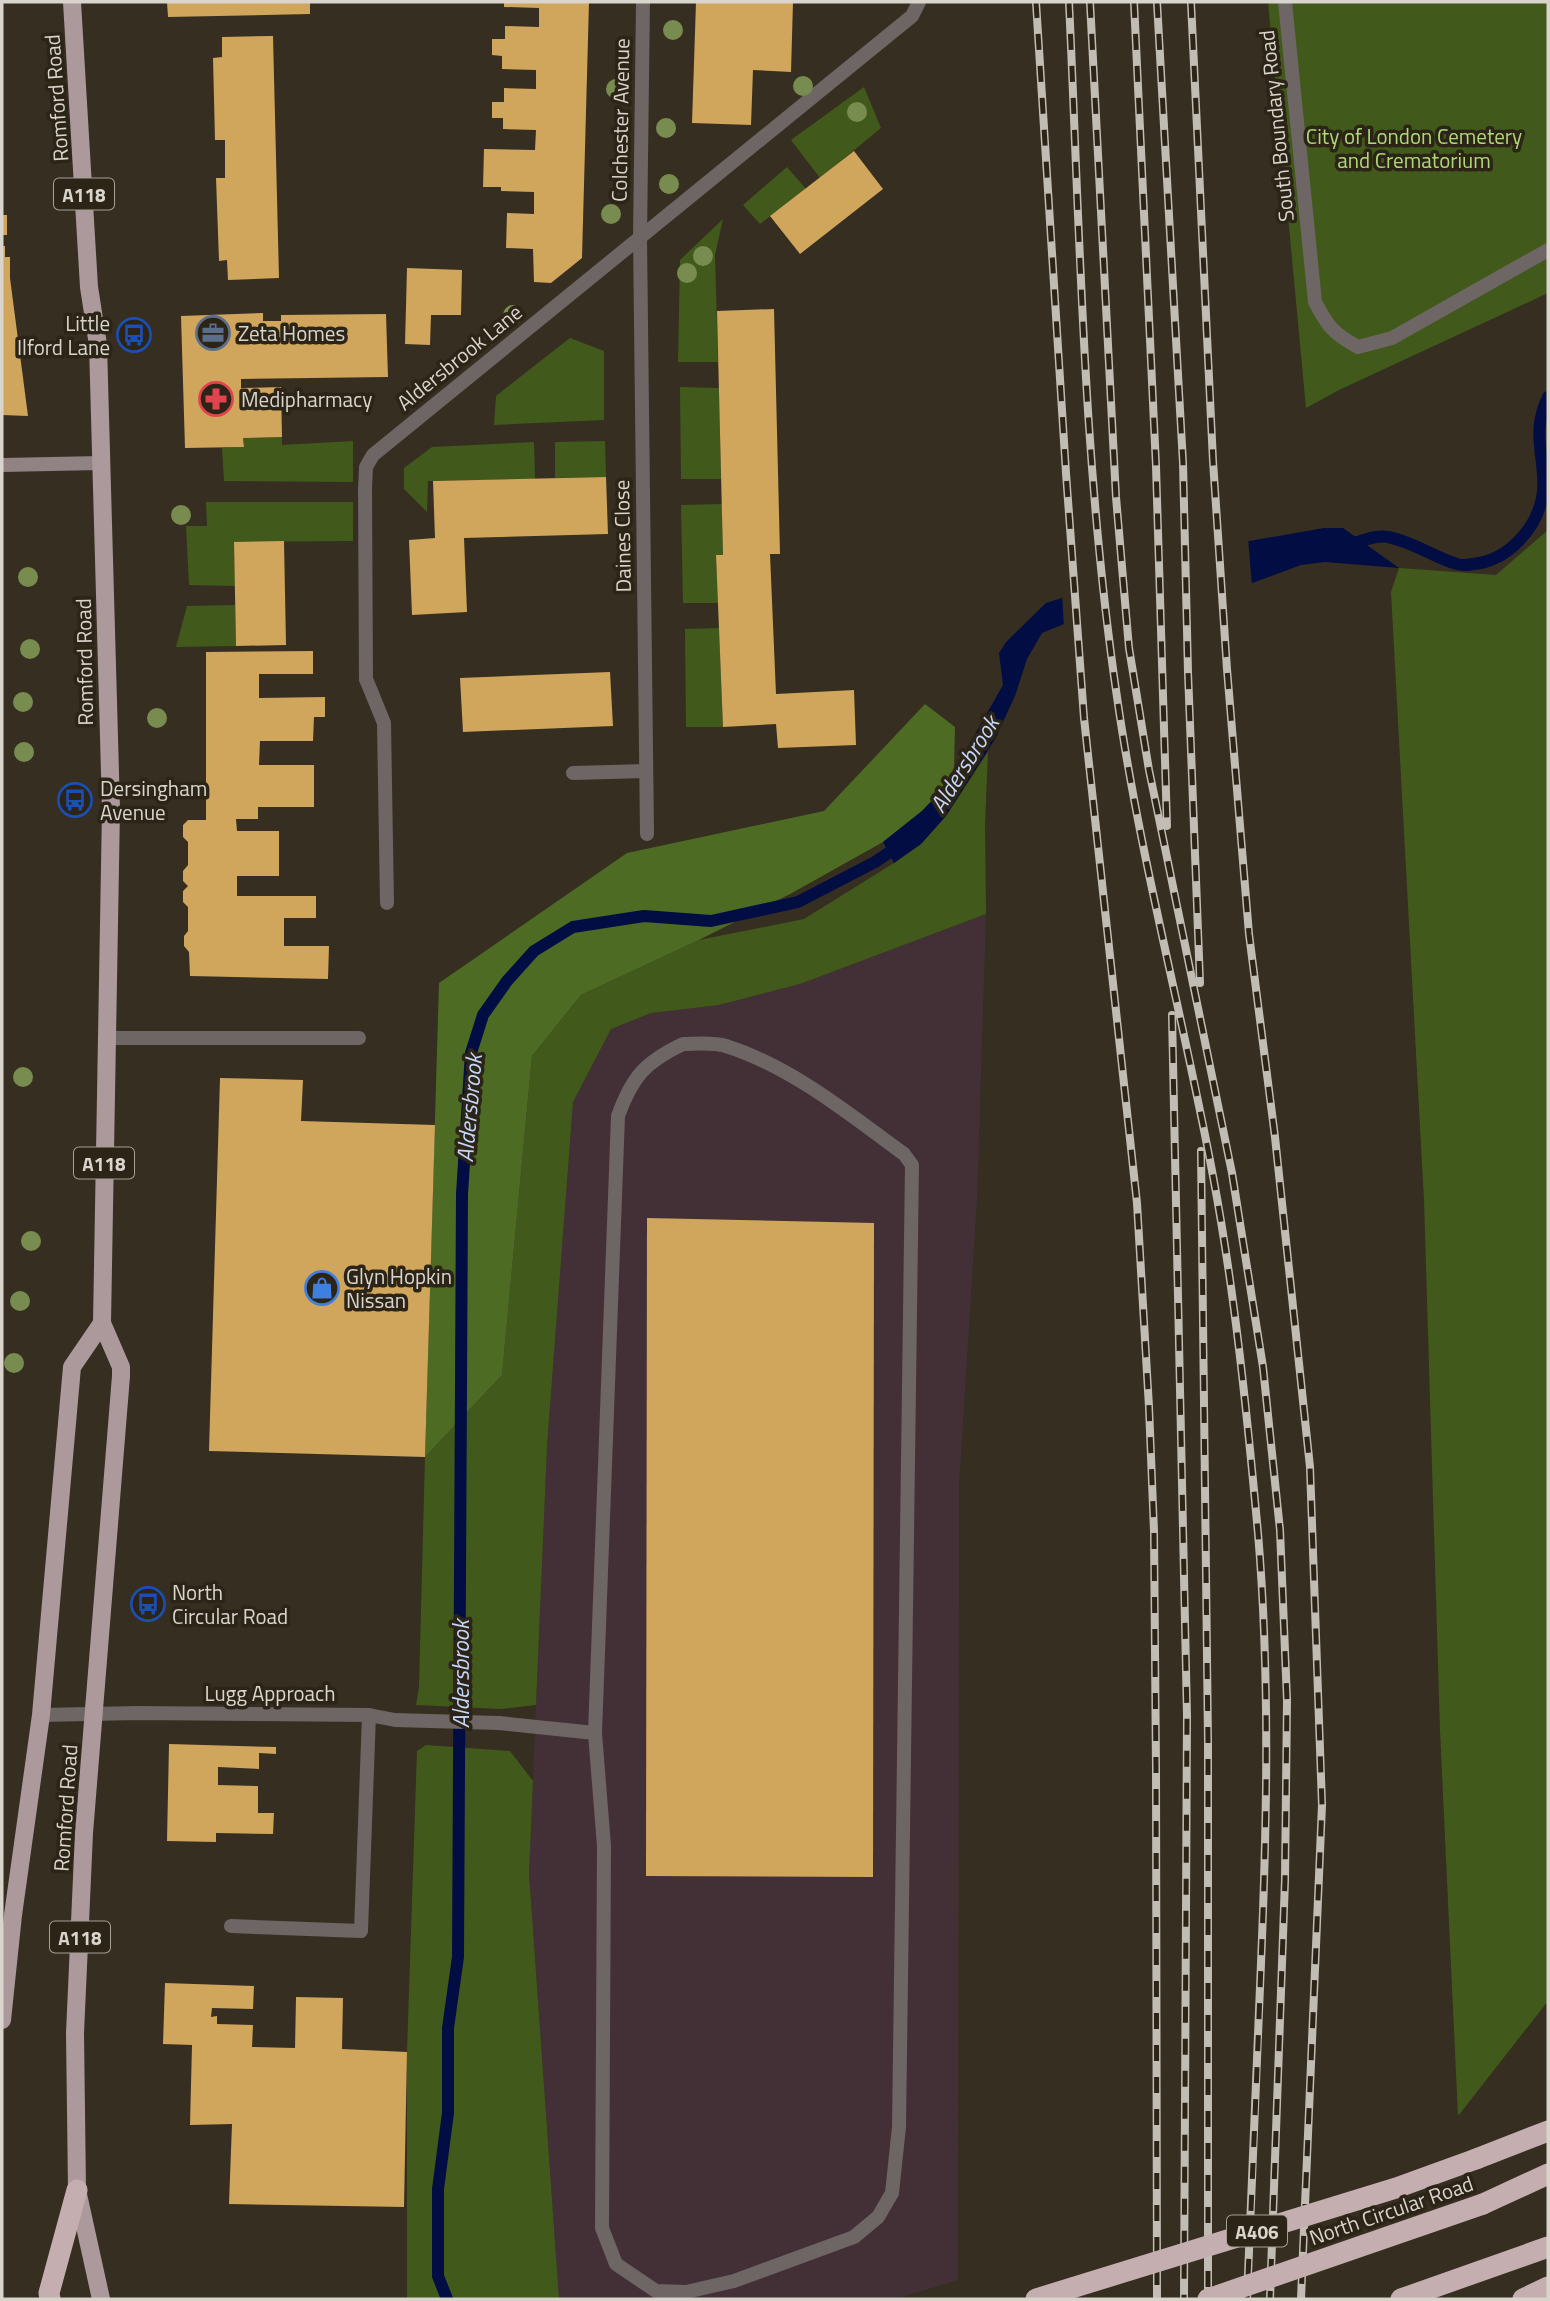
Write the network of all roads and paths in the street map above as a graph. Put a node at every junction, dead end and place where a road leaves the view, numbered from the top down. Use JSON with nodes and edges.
{"nodes":[{"id":1,"x":72,"y":2,"type":"edge"},
{"id":2,"x":643,"y":2,"type":"edge"},
{"id":3,"x":919,"y":2,"type":"edge"},
{"id":4,"x":1285,"y":2,"type":"edge"},
{"id":5,"x":640,"y":238,"type":"junction"},
{"id":6,"x":1548,"y":250,"type":"edge"},
{"id":7,"x":101,"y":463,"type":"junction"},
{"id":8,"x":2,"y":465,"type":"edge"},
{"id":9,"x":646,"y":771,"type":"junction"},
{"id":10,"x":573,"y":773,"type":"dead end"},
{"id":11,"x":647,"y":834,"type":"dead end"},
{"id":12,"x":387,"y":903,"type":"dead end"},
{"id":13,"x":107,"y":1038,"type":"junction"},
{"id":14,"x":359,"y":1038,"type":"dead end"},
{"id":15,"x":102,"y":1323,"type":"junction"},
{"id":16,"x":95,"y":1714,"type":"junction"},
{"id":17,"x":41,"y":1715,"type":"junction"},
{"id":18,"x":369,"y":1715,"type":"junction"},
{"id":19,"x":595,"y":1733,"type":"junction"},
{"id":20,"x":231,"y":1926,"type":"dead end"},
{"id":21,"x":2,"y":2020,"type":"edge"},
{"id":22,"x":1548,"y":2132,"type":"edge"},
{"id":23,"x":1548,"y":2174,"type":"edge"},
{"id":24,"x":77,"y":2190,"type":"junction"},
{"id":25,"x":1548,"y":2247,"type":"edge"},
{"id":26,"x":1548,"y":2287,"type":"edge"},
{"id":27,"x":50,"y":2299,"type":"edge"},
{"id":28,"x":101,"y":2299,"type":"edge"},
{"id":29,"x":1036,"y":2299,"type":"edge"},
{"id":30,"x":1208,"y":2299,"type":"edge"},
{"id":31,"x":1401,"y":2299,"type":"edge"},
{"id":32,"x":1523,"y":2299,"type":"edge"}],
"edges":[{"from":1,"to":7,"type":"main road","name":"Romford Road","number":"A118"},
{"from":2,"to":5,"type":"street","name":"Colchester Avenue"},
{"from":3,"to":5,"type":"street","name":"Aldersbrook Lane"},
{"from":4,"to":6,"type":"street","name":"South Boundary Road"},
{"from":5,"to":9,"type":"street","name":"Daines Close"},
{"from":5,"to":12,"type":"street","name":"Aldersbrook Lane"},
{"from":7,"to":8,"type":"main road"},
{"from":7,"to":13,"type":"main road","name":"Romford Road","number":"A118"},
{"from":9,"to":10,"type":"street"},
{"from":9,"to":11,"type":"street","name":"Daines Close"},
{"from":13,"to":14,"type":"street"},
{"from":13,"to":15,"type":"main road","name":"Romford Road","number":"A118"},
{"from":15,"to":16,"type":"main road","name":"Romford Road","number":"A118"},
{"from":15,"to":17,"type":"main road","name":"Romford Road"},
{"from":16,"to":17,"type":"street","name":"Lugg Approach"},
{"from":16,"to":18,"type":"street","name":"Lugg Approach"},
{"from":16,"to":24,"type":"main road","name":"Romford Road","number":"A118"},
{"from":17,"to":21,"type":"main road","name":"Romford Road"},
{"from":18,"to":19,"type":"street","name":"Lugg Approach"},
{"from":18,"to":20,"type":"street"},
{"from":19,"to":19,"type":"street"},
{"from":22,"to":29,"type":"highway","number":"A406","bridge":true},
{"from":23,"to":30,"type":"highway","name":"North Circular Road","number":"A406","bridge":true},
{"from":24,"to":27,"type":"highway","number":"A118"},
{"from":24,"to":28,"type":"main road","name":"Romford Road","number":"A118"},
{"from":25,"to":31,"type":"highway"},
{"from":26,"to":32,"type":"highway"}]}
